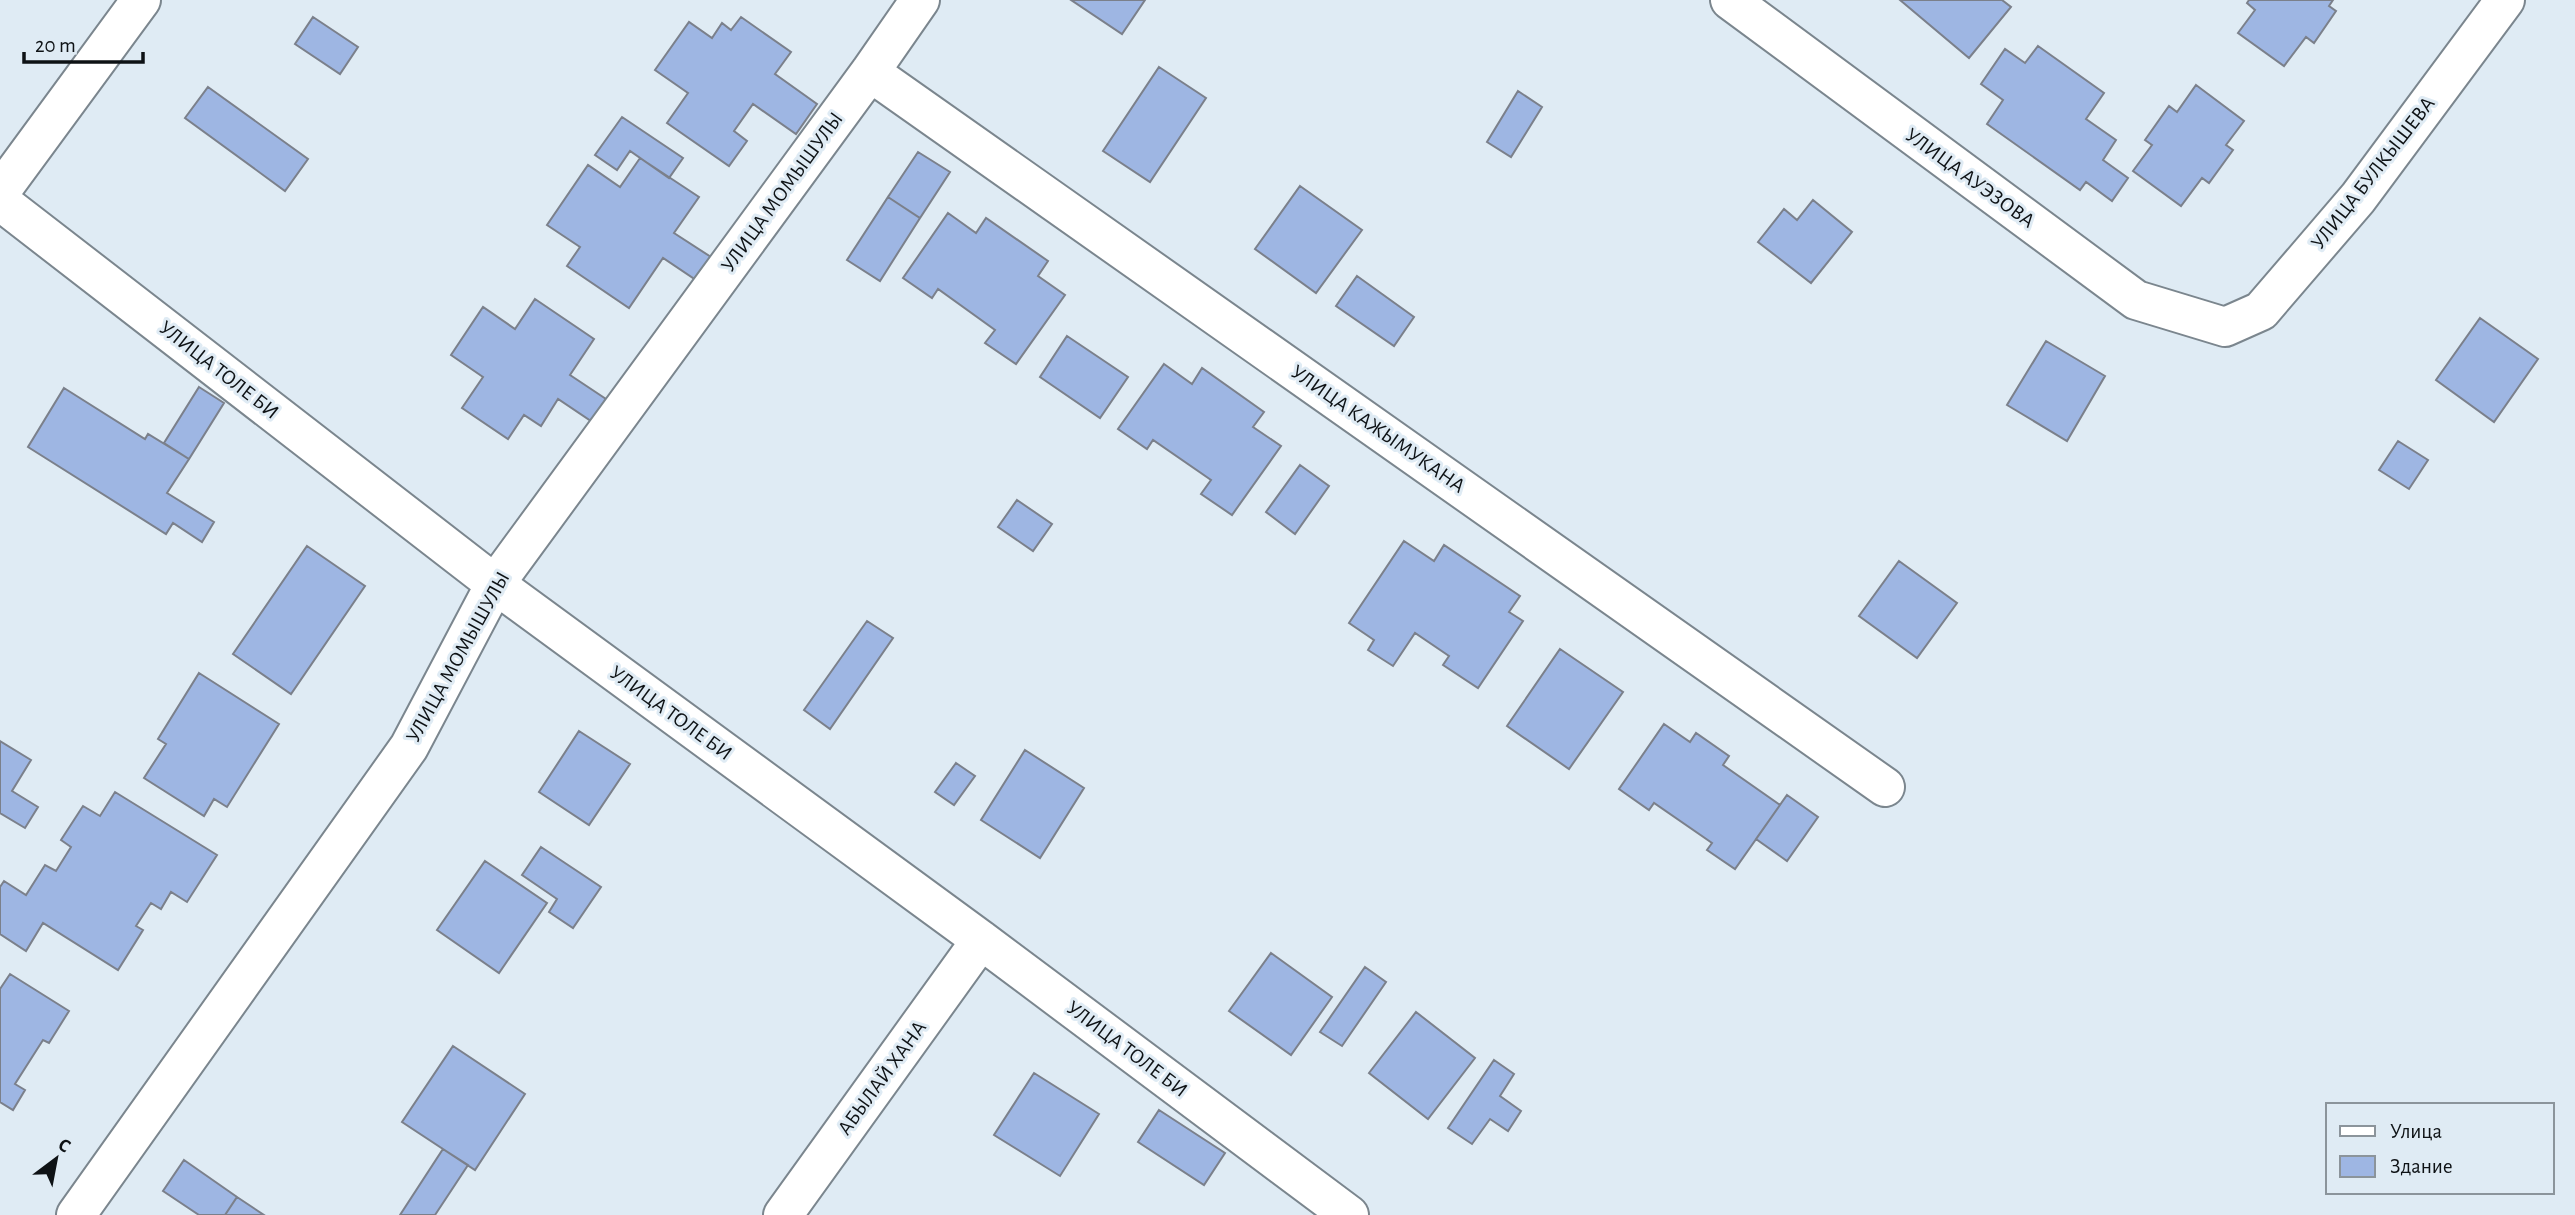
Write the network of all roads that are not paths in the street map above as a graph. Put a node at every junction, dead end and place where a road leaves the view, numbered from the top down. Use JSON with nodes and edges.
{"nodes":[{"id":1,"x":141,"y":0,"type":"edge"},
{"id":2,"x":920,"y":0,"type":"edge"},
{"id":3,"x":1730,"y":0,"type":"edge"},
{"id":4,"x":2505,"y":0,"type":"edge"},
{"id":5,"x":870,"y":72,"type":"junction"},
{"id":6,"x":0,"y":192,"type":"edge"},
{"id":7,"x":0,"y":201,"type":"edge"},
{"id":8,"x":2225,"y":327,"type":"joint"},
{"id":9,"x":495,"y":584,"type":"junction"},
{"id":10,"x":1885,"y":787,"type":"dead end"},
{"id":11,"x":981,"y":940,"type":"junction"},
{"id":12,"x":76,"y":1215,"type":"edge"},
{"id":13,"x":783,"y":1215,"type":"edge"},
{"id":14,"x":1349,"y":1215,"type":"edge"}],
"edges":[{"from":1,"to":6,"type":"street"},
{"from":2,"to":5,"type":"street","name":"УЛИЦА МОМЫШУЛЫ"},
{"from":3,"to":8,"type":"street","name":"УЛИЦА АУЭЗОВА"},
{"from":4,"to":8,"type":"street","name":"УЛИЦА БУЛКЫШЕВА"},
{"from":5,"to":9,"type":"street","name":"УЛИЦА МОМЫШУЛЫ"},
{"from":5,"to":10,"type":"street","name":"УЛИЦА КАЖЫМУКАНА"},
{"from":7,"to":9,"type":"street","name":"УЛИЦА ТОЛЕ БИ"},
{"from":9,"to":11,"type":"street","name":"УЛИЦА ТОЛЕ БИ"},
{"from":9,"to":12,"type":"street","name":"УЛИЦА МОМЫШУЛЫ"},
{"from":11,"to":13,"type":"street","name":"АБЫЛАЙ ХАНА"},
{"from":11,"to":14,"type":"street","name":"УЛИЦА ТОЛЕ БИ"}]}
